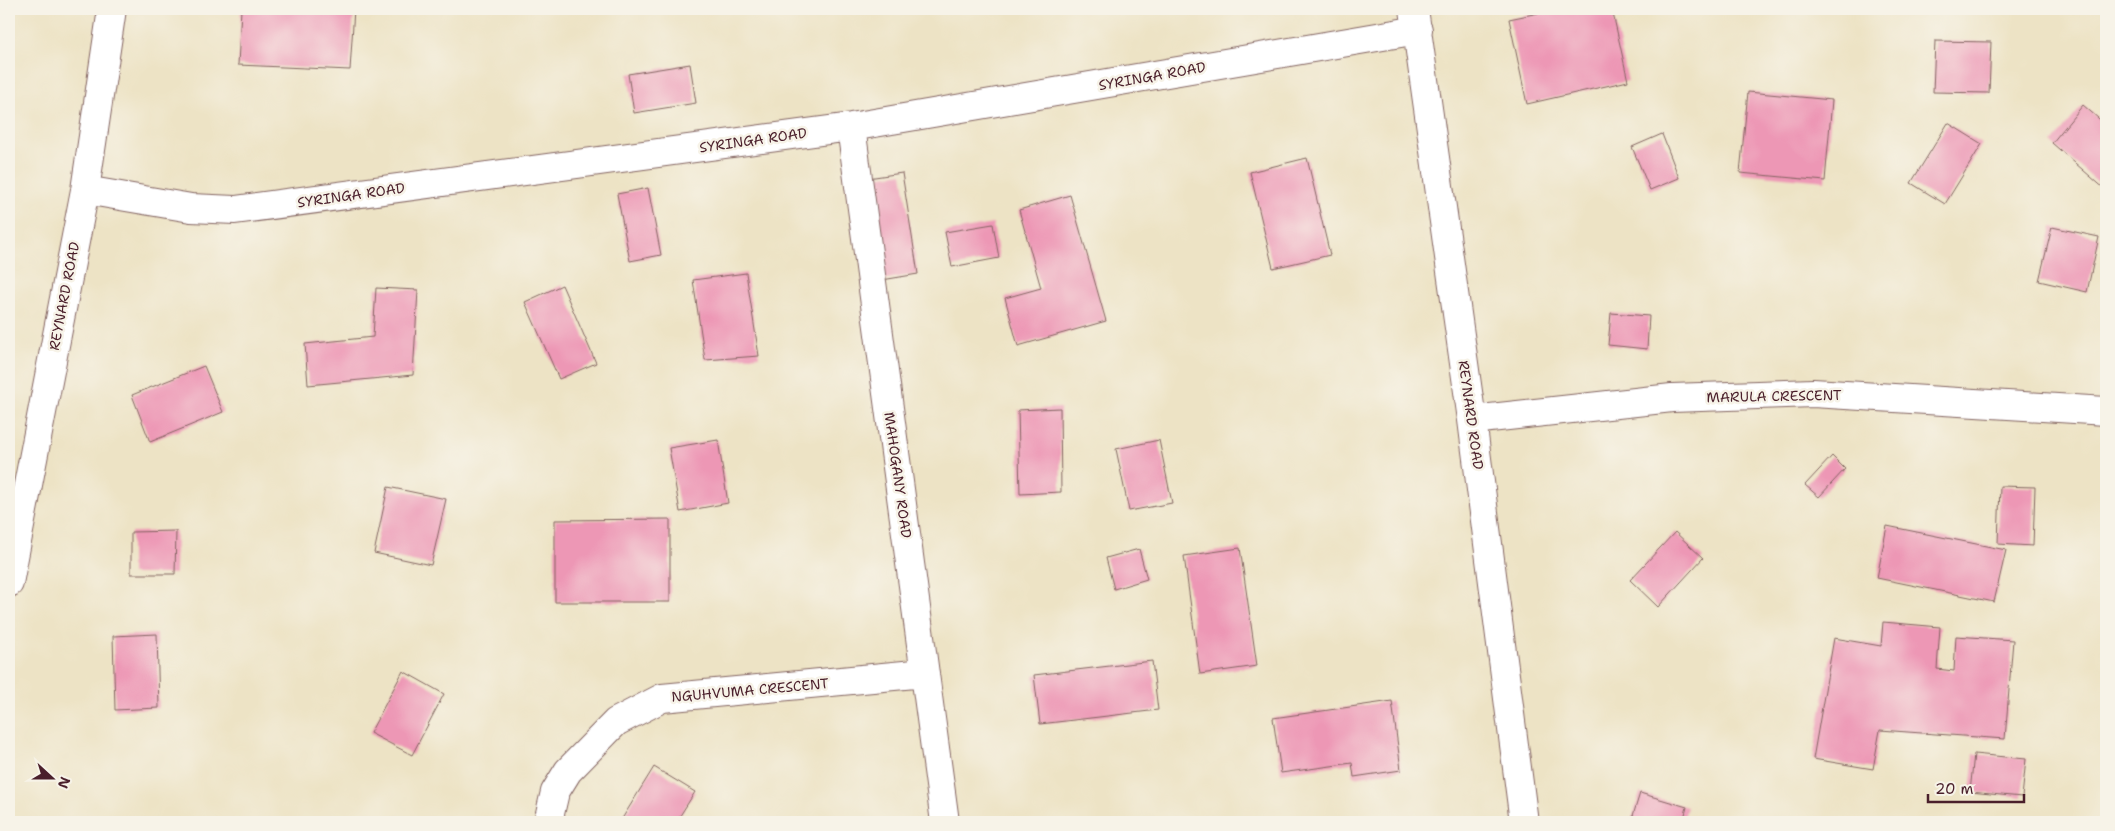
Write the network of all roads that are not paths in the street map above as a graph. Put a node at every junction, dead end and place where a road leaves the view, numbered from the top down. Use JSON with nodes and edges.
{"nodes":[{"id":1,"x":112,"y":9,"type":"edge"},
{"id":2,"x":1416,"y":20,"type":"edge"},
{"id":3,"x":851,"y":127,"type":"junction"},
{"id":4,"x":85,"y":190,"type":"junction"},
{"id":5,"x":2106,"y":411,"type":"edge"},
{"id":6,"x":1472,"y":420,"type":"junction"},
{"id":7,"x":14,"y":530,"type":"edge"},
{"id":8,"x":9,"y":582,"type":"edge"},
{"id":9,"x":925,"y":673,"type":"junction"},
{"id":10,"x":548,"y":822,"type":"edge"},
{"id":11,"x":945,"y":822,"type":"edge"},
{"id":12,"x":1524,"y":822,"type":"edge"}],
"edges":[{"from":1,"to":4,"type":"street","name":"REYNARD ROAD"},
{"from":2,"to":3,"type":"street","name":"SYRINGA ROAD"},
{"from":2,"to":6,"type":"street","name":"REYNARD ROAD"},
{"from":3,"to":4,"type":"street","name":"SYRINGA ROAD"},
{"from":3,"to":9,"type":"street","name":"MAHOGANY ROAD"},
{"from":4,"to":7,"type":"street","name":"REYNARD ROAD"},
{"from":5,"to":6,"type":"street","name":"MARULA CRESCENT"},
{"from":6,"to":12,"type":"street","name":"REYNARD ROAD"},
{"from":7,"to":8,"type":"street","name":"REYNARD ROAD"},
{"from":9,"to":10,"type":"street","name":"NGUHVUMA CRESCENT"},
{"from":9,"to":11,"type":"street","name":"MAHOGANY ROAD"}]}
